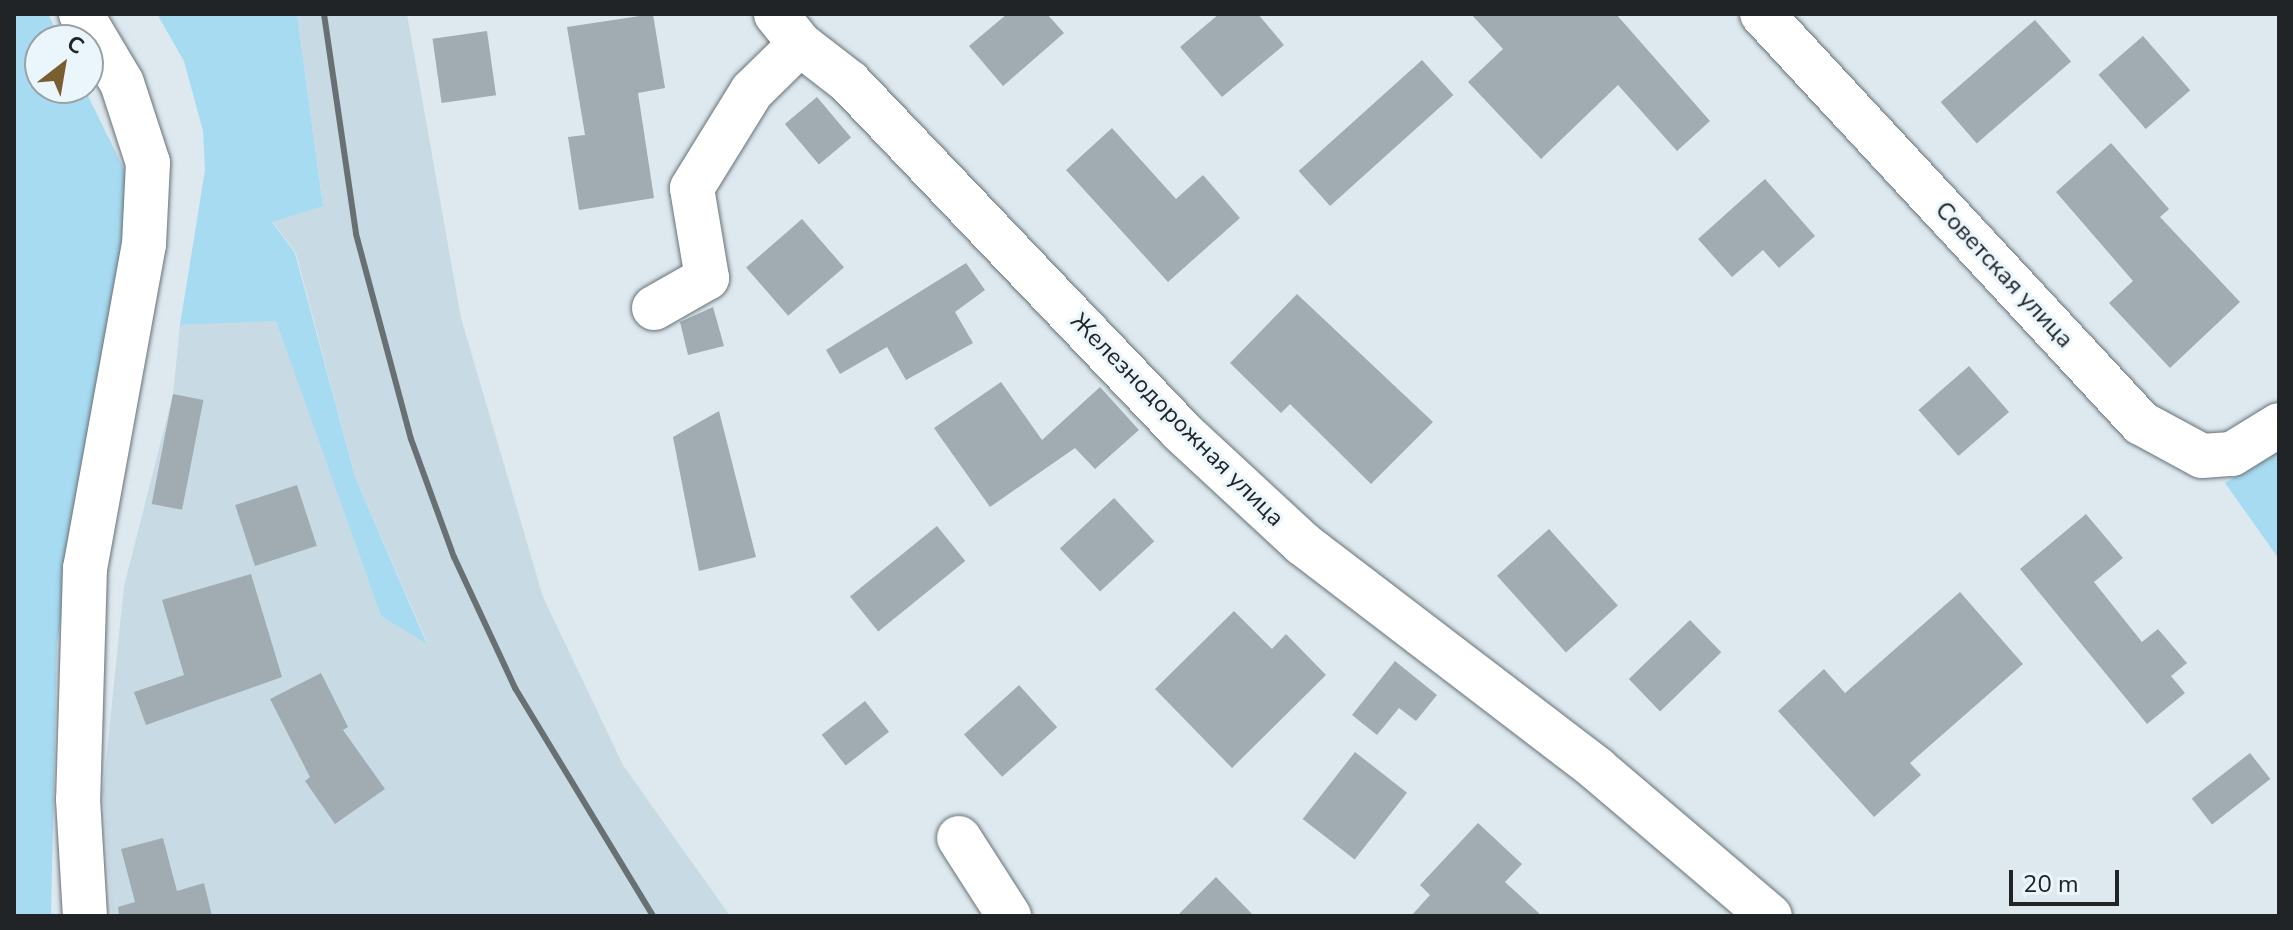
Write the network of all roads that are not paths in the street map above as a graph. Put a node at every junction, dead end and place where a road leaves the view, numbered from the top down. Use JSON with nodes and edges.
{"nodes":[{"id":1,"x":81,"y":14,"type":"edge"},
{"id":2,"x":1762,"y":14,"type":"edge"},
{"id":3,"x":788,"y":29,"type":"edge"},
{"id":4,"x":654,"y":308,"type":"dead end"},
{"id":5,"x":2279,"y":425,"type":"edge"},
{"id":6,"x":959,"y":838,"type":"dead end"},
{"id":7,"x":85,"y":916,"type":"edge"},
{"id":8,"x":1009,"y":916,"type":"edge"},
{"id":9,"x":1770,"y":916,"type":"edge"}],
"edges":[{"from":1,"to":7,"type":"street"},
{"from":2,"to":5,"type":"street","name":"Советская улица"},
{"from":3,"to":4,"type":"street"},
{"from":3,"to":9,"type":"street","name":"Железнодорожная улица"},
{"from":6,"to":8,"type":"street"}]}
